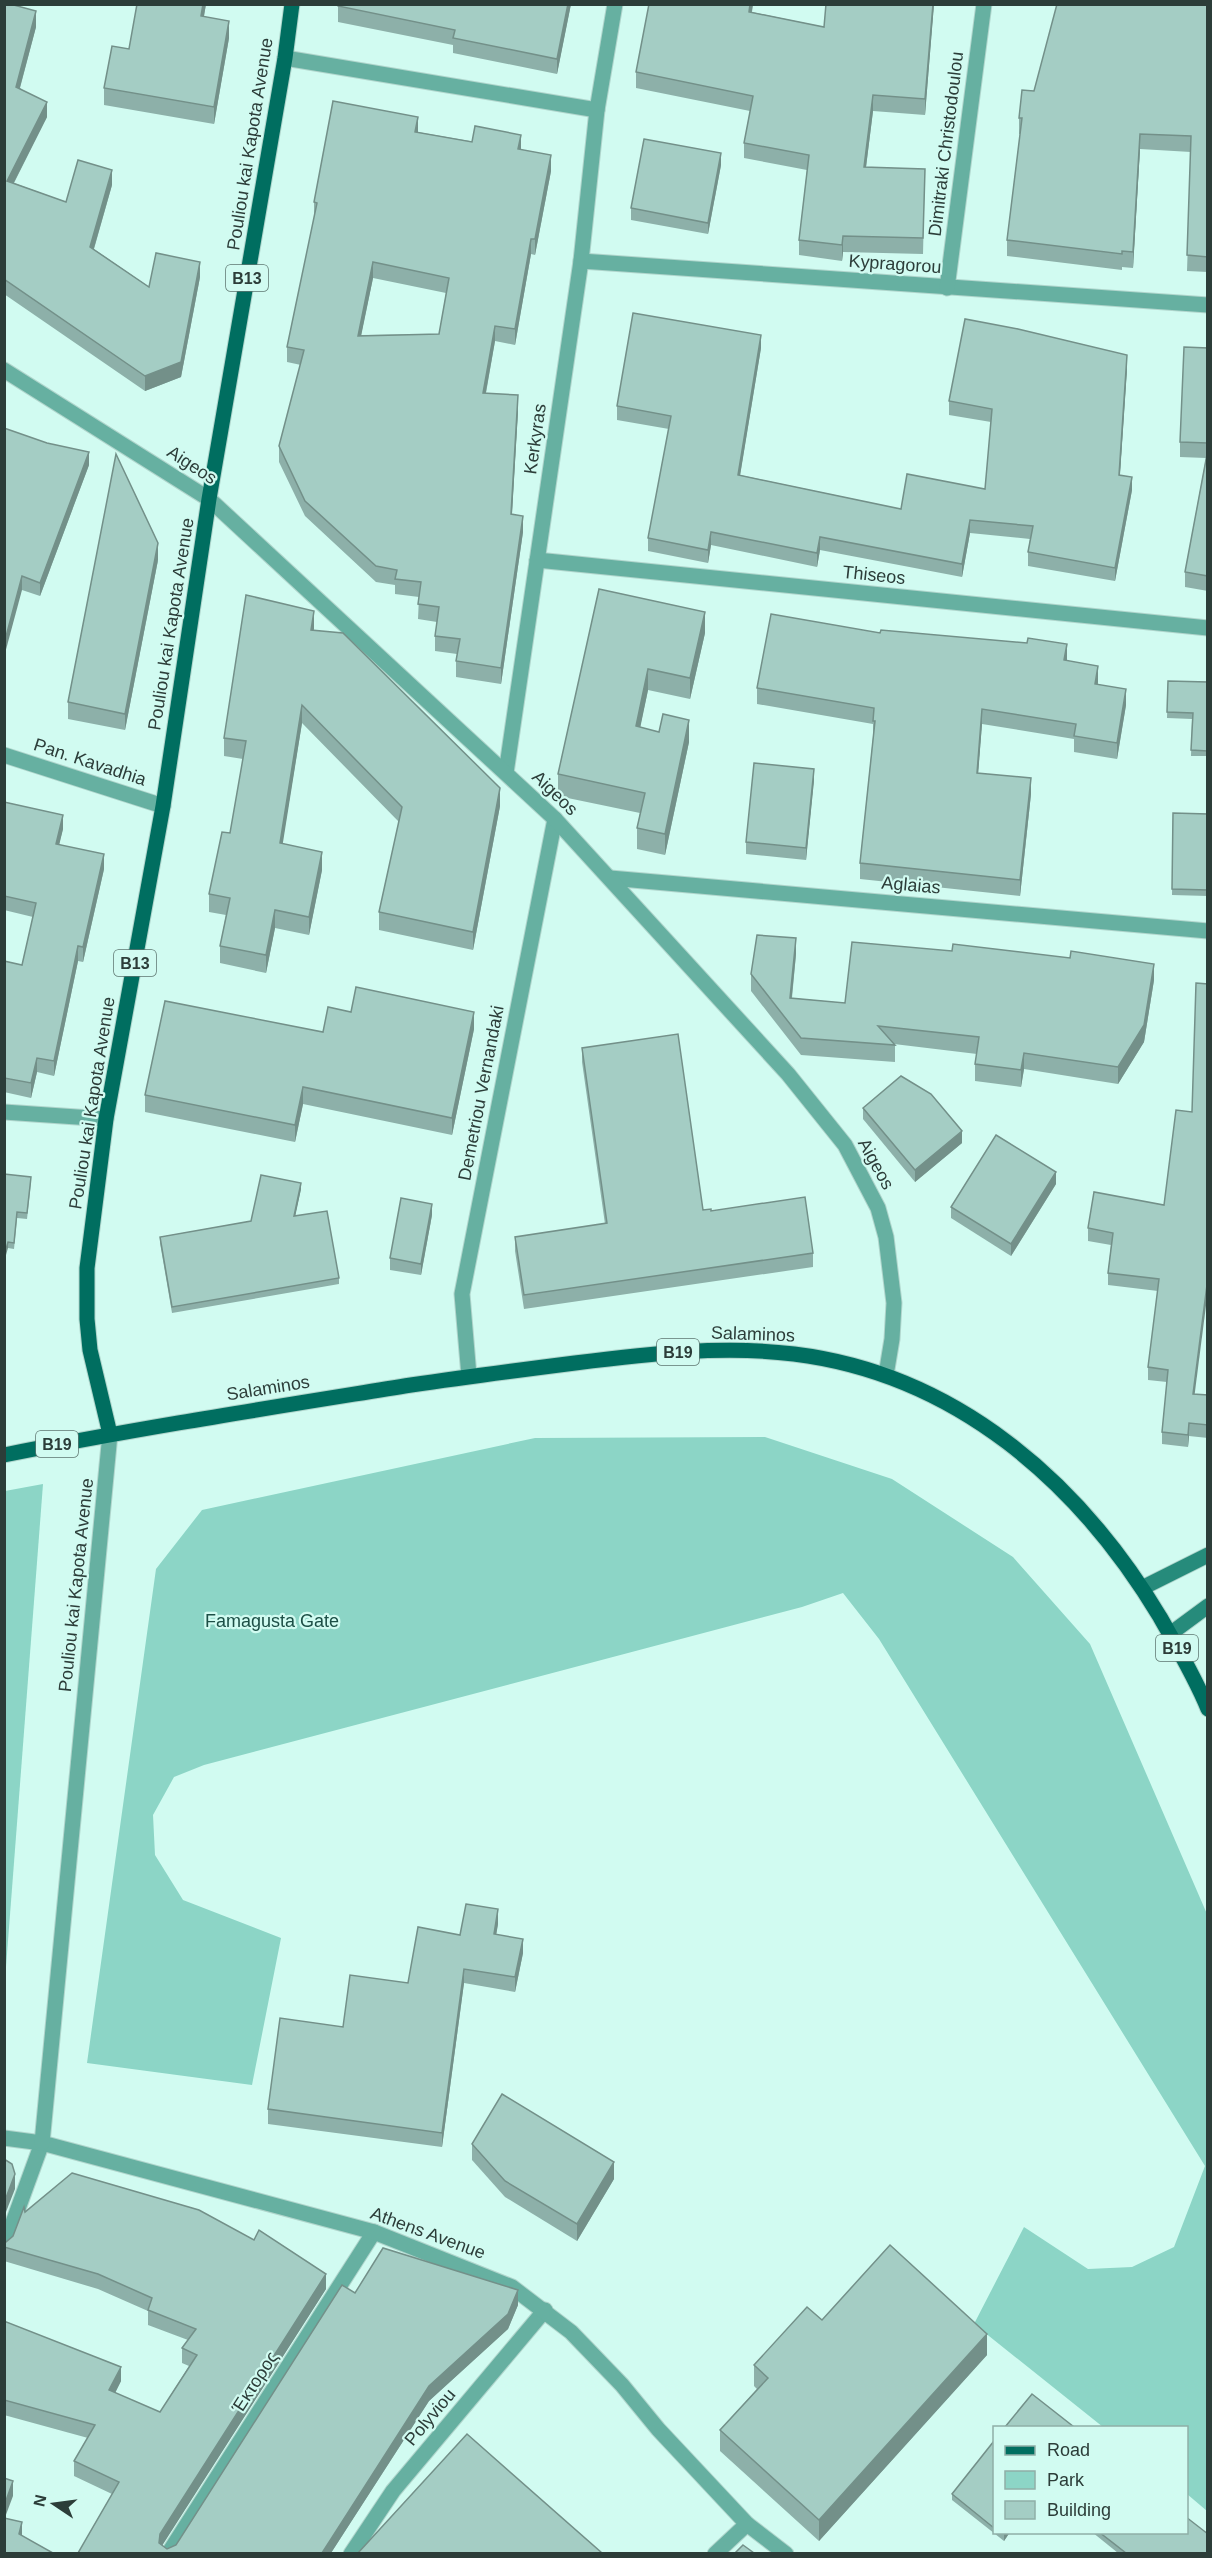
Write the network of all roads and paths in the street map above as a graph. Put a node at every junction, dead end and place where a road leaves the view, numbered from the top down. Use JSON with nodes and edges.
{"nodes":[{"id":1,"x":292,"y":4,"type":"edge"},
{"id":2,"x":615,"y":4,"type":"edge"},
{"id":3,"x":984,"y":4,"type":"edge"},
{"id":4,"x":285,"y":58,"type":"junction"},
{"id":5,"x":597,"y":110,"type":"junction"},
{"id":6,"x":580,"y":261,"type":"junction"},
{"id":7,"x":947,"y":288,"type":"junction"},
{"id":8,"x":1208,"y":305,"type":"edge"},
{"id":9,"x":4,"y":370,"type":"edge"},
{"id":10,"x":209,"y":499,"type":"junction"},
{"id":11,"x":537,"y":560,"type":"junction"},
{"id":12,"x":1208,"y":628,"type":"edge"},
{"id":13,"x":4,"y":755,"type":"edge"},
{"id":14,"x":506,"y":773,"type":"junction"},
{"id":15,"x":163,"y":806,"type":"junction"},
{"id":16,"x":555,"y":819,"type":"junction"},
{"id":17,"x":610,"y":878,"type":"junction"},
{"id":18,"x":1208,"y":932,"type":"edge"},
{"id":19,"x":4,"y":1112,"type":"edge"},
{"id":20,"x":106,"y":1119,"type":"junction"},
{"id":21,"x":886,"y":1375,"type":"junction"},
{"id":22,"x":469,"y":1376,"type":"junction"},
{"id":23,"x":110,"y":1434,"type":"junction"},
{"id":24,"x":4,"y":1455,"type":"edge"},
{"id":25,"x":1208,"y":1555,"type":"edge"},
{"id":26,"x":1142,"y":1588,"type":"junction"},
{"id":27,"x":1208,"y":1606,"type":"edge"},
{"id":28,"x":1170,"y":1634,"type":"junction"},
{"id":29,"x":1208,"y":1709,"type":"edge"},
{"id":30,"x":4,"y":2138,"type":"edge"},
{"id":31,"x":42,"y":2143,"type":"junction"},
{"id":32,"x":374,"y":2232,"type":"junction"},
{"id":33,"x":4,"y":2247,"type":"edge"},
{"id":34,"x":545,"y":2310,"type":"junction"},
{"id":35,"x":747,"y":2524,"type":"junction"},
{"id":36,"x":168,"y":2553,"type":"edge"},
{"id":37,"x":351,"y":2553,"type":"edge"},
{"id":38,"x":715,"y":2553,"type":"edge"},
{"id":39,"x":786,"y":2553,"type":"edge"}],
"edges":[{"from":1,"to":4,"type":"main road","name":"Pouliou kai Kapota Avenue","number":"B13"},
{"from":2,"to":5,"type":"street","name":"Kerkyras"},
{"from":3,"to":7,"type":"street","name":"Dimitraki Christodoulou"},
{"from":4,"to":5,"type":"street"},
{"from":4,"to":10,"type":"main road","name":"Pouliou kai Kapota Avenue","number":"B13"},
{"from":5,"to":6,"type":"street","name":"Kerkyras"},
{"from":6,"to":7,"type":"street","name":"Kypragorou"},
{"from":6,"to":11,"type":"street","name":"Kerkyras"},
{"from":7,"to":8,"type":"street","name":"Kypragorou"},
{"from":9,"to":10,"type":"street","name":"Aigeos"},
{"from":10,"to":14,"type":"street","name":"Aigeos"},
{"from":10,"to":15,"type":"main road","name":"Pouliou kai Kapota Avenue","number":"B13"},
{"from":11,"to":12,"type":"street","name":"Thiseos"},
{"from":11,"to":14,"type":"street","name":"Kerkyras"},
{"from":13,"to":15,"type":"street","name":"Pan. Kavadhia"},
{"from":14,"to":16,"type":"street","name":"Aigeos"},
{"from":15,"to":20,"type":"main road","name":"Pouliou kai Kapota Avenue","number":"B13"},
{"from":16,"to":17,"type":"street","name":"Aigeos"},
{"from":16,"to":22,"type":"street","name":"Demetriou Vernandaki"},
{"from":17,"to":18,"type":"street","name":"Aglaias"},
{"from":17,"to":21,"type":"street","name":"Aigeos"},
{"from":19,"to":20,"type":"street"},
{"from":20,"to":23,"type":"main road","name":"Pouliou kai Kapota Avenue","number":"B13"},
{"from":21,"to":22,"type":"main road","name":"Salaminos","number":"B19"},
{"from":21,"to":26,"type":"main road","name":"Salaminos","number":"B19"},
{"from":22,"to":23,"type":"main road","name":"Salaminos","number":"B19"},
{"from":23,"to":24,"type":"main road","number":"B19"},
{"from":23,"to":31,"type":"street","name":"Pouliou kai Kapota Avenue"},
{"from":25,"to":26,"type":"main road"},
{"from":26,"to":28,"type":"main road","name":"Salaminos","number":"B19"},
{"from":27,"to":28,"type":"main road"},
{"from":28,"to":29,"type":"main road","name":"Salaminos","number":"B19"},
{"from":30,"to":31,"type":"street","name":"Athens Avenue"},
{"from":31,"to":32,"type":"street","name":"Athens Avenue"},
{"from":31,"to":33,"type":"street","name":"Pouliou kai Kapota Avenue"},
{"from":32,"to":34,"type":"street","name":"Athens Avenue"},
{"from":32,"to":36,"type":"street","name":"Έκτορος"},
{"from":34,"to":35,"type":"street","name":"Athens Avenue"},
{"from":34,"to":37,"type":"street","name":"Polyviou"},
{"from":35,"to":38,"type":"street"},
{"from":35,"to":39,"type":"street","name":"Athens Avenue"}]}
